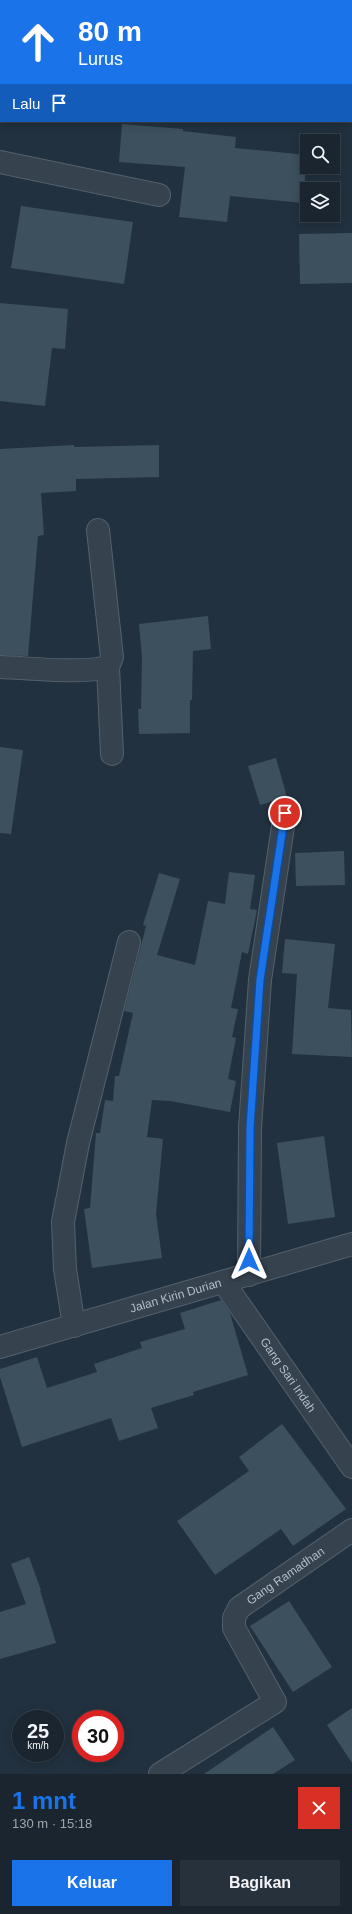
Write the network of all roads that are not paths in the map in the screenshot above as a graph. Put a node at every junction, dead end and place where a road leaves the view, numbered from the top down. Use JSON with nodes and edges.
{"nodes":[{"id":1,"x":0,"y":162,"type":"edge"},
{"id":2,"x":159,"y":195,"type":"dead end"},
{"id":3,"x":98,"y":530,"type":"dead end"},
{"id":4,"x":0,"y":666,"type":"edge"},
{"id":5,"x":108,"y":667,"type":"junction"},
{"id":6,"x":112,"y":754,"type":"dead end"},
{"id":7,"x":285,"y":813,"type":"dead end"},
{"id":8,"x":129,"y":942,"type":"dead end"},
{"id":9,"x":352,"y":1244,"type":"edge"},
{"id":10,"x":249,"y":1275,"type":"junction"},
{"id":11,"x":224,"y":1283,"type":"junction"},
{"id":12,"x":74,"y":1326,"type":"junction"},
{"id":13,"x":0,"y":1347,"type":"edge"},
{"id":14,"x":352,"y":1466,"type":"edge"},
{"id":15,"x":352,"y":1530,"type":"edge"},
{"id":16,"x":160,"y":1774,"type":"edge"}],
"edges":[{"from":1,"to":2,"type":"street"},
{"from":3,"to":5,"type":"street"},
{"from":4,"to":5,"type":"street"},
{"from":5,"to":6,"type":"street"},
{"from":7,"to":10,"type":"street"},
{"from":8,"to":12,"type":"street"},
{"from":9,"to":10,"type":"street","name":"Jalan Kirin Durian"},
{"from":10,"to":11,"type":"street","name":"Jalan Kirin Durian"},
{"from":11,"to":12,"type":"street","name":"Jalan Kirin Durian"},
{"from":11,"to":14,"type":"street","name":"Gang Sari Indah"},
{"from":12,"to":13,"type":"street","name":"Jalan Kirin Durian"},
{"from":15,"to":16,"type":"street","name":"Gang Ramadhan"}]}
